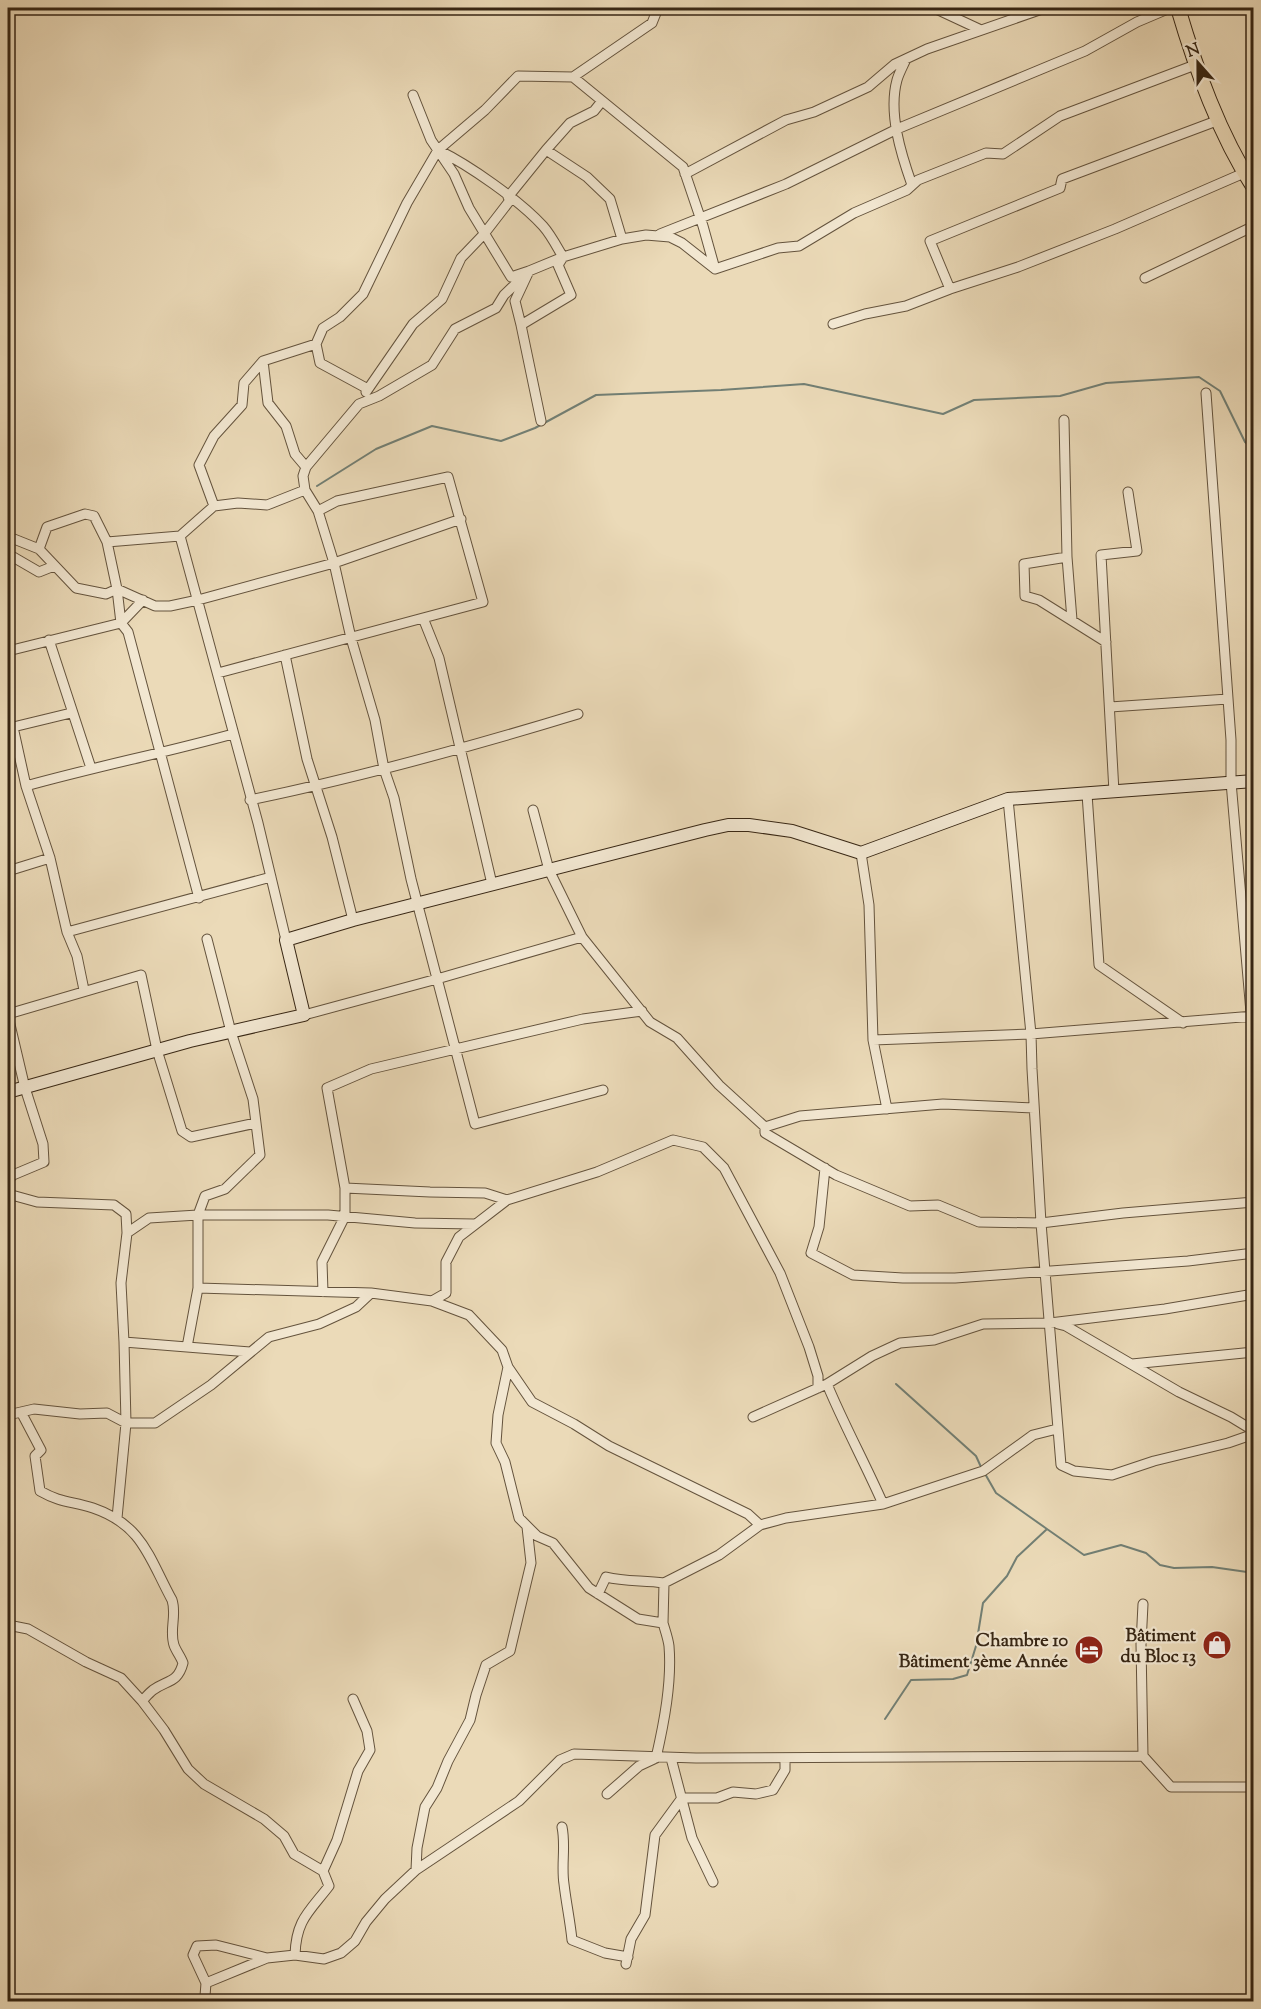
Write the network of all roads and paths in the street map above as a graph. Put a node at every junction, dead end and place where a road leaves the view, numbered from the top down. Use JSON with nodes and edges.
{"nodes":[{"id":1,"x":658,"y":8,"type":"edge"},
{"id":2,"x":934,"y":8,"type":"edge"},
{"id":3,"x":1045,"y":8,"type":"edge"},
{"id":4,"x":1170,"y":8,"type":"edge"},
{"id":5,"x":1178,"y":8,"type":"edge"},
{"id":6,"x":979,"y":29,"type":"junction"},
{"id":7,"x":906,"y":59,"type":"junction"},
{"id":8,"x":1195,"y":65,"type":"junction"},
{"id":9,"x":573,"y":77,"type":"junction"},
{"id":10,"x":413,"y":95,"type":"dead end"},
{"id":11,"x":602,"y":101,"type":"junction"},
{"id":12,"x":1219,"y":120,"type":"junction"},
{"id":13,"x":897,"y":129,"type":"junction"},
{"id":14,"x":438,"y":150,"type":"junction"},
{"id":15,"x":546,"y":150,"type":"junction"},
{"id":16,"x":1244,"y":173,"type":"junction"},
{"id":17,"x":685,"y":174,"type":"junction"},
{"id":18,"x":912,"y":185,"type":"junction"},
{"id":19,"x":1254,"y":188,"type":"edge"},
{"id":20,"x":510,"y":198,"type":"junction"},
{"id":21,"x":700,"y":219,"type":"junction"},
{"id":22,"x":1254,"y":226,"type":"edge"},
{"id":23,"x":484,"y":234,"type":"junction"},
{"id":24,"x":657,"y":236,"type":"junction"},
{"id":25,"x":622,"y":239,"type":"junction"},
{"id":26,"x":563,"y":257,"type":"junction"},
{"id":27,"x":715,"y":269,"type":"junction"},
{"id":28,"x":529,"y":271,"type":"junction"},
{"id":29,"x":1144,"y":278,"type":"dead end"},
{"id":30,"x":950,"y":289,"type":"junction"},
{"id":31,"x":833,"y":324,"type":"dead end"},
{"id":32,"x":521,"y":325,"type":"junction"},
{"id":33,"x":316,"y":344,"type":"junction"},
{"id":34,"x":263,"y":361,"type":"junction"},
{"id":35,"x":368,"y":389,"type":"junction"},
{"id":36,"x":1206,"y":393,"type":"dead end"},
{"id":37,"x":358,"y":404,"type":"junction"},
{"id":38,"x":1064,"y":420,"type":"dead end"},
{"id":39,"x":541,"y":421,"type":"dead end"},
{"id":40,"x":306,"y":467,"type":"junction"},
{"id":41,"x":305,"y":490,"type":"junction"},
{"id":42,"x":1128,"y":492,"type":"dead end"},
{"id":43,"x":214,"y":506,"type":"junction"},
{"id":44,"x":318,"y":511,"type":"junction"},
{"id":45,"x":461,"y":519,"type":"junction"},
{"id":46,"x":180,"y":536,"type":"junction"},
{"id":47,"x":8,"y":542,"type":"edge"},
{"id":48,"x":107,"y":542,"type":"junction"},
{"id":49,"x":39,"y":549,"type":"junction"},
{"id":50,"x":8,"y":554,"type":"edge"},
{"id":51,"x":1067,"y":557,"type":"junction"},
{"id":52,"x":334,"y":563,"type":"junction"},
{"id":53,"x":54,"y":566,"type":"junction"},
{"id":54,"x":117,"y":589,"type":"junction"},
{"id":55,"x":144,"y":600,"type":"junction"},
{"id":56,"x":198,"y":600,"type":"junction"},
{"id":57,"x":423,"y":618,"type":"junction"},
{"id":58,"x":1072,"y":620,"type":"junction"},
{"id":59,"x":121,"y":624,"type":"junction"},
{"id":60,"x":351,"y":638,"type":"junction"},
{"id":61,"x":49,"y":640,"type":"junction"},
{"id":62,"x":1106,"y":642,"type":"junction"},
{"id":63,"x":8,"y":651,"type":"edge"},
{"id":64,"x":285,"y":656,"type":"junction"},
{"id":65,"x":218,"y":673,"type":"junction"},
{"id":66,"x":1228,"y":699,"type":"junction"},
{"id":67,"x":1110,"y":707,"type":"junction"},
{"id":68,"x":71,"y":713,"type":"junction"},
{"id":69,"x":578,"y":714,"type":"dead end"},
{"id":70,"x":10,"y":728,"type":"edge"},
{"id":71,"x":233,"y":734,"type":"junction"},
{"id":72,"x":459,"y":750,"type":"junction"},
{"id":73,"x":160,"y":754,"type":"junction"},
{"id":74,"x":90,"y":768,"type":"junction"},
{"id":75,"x":384,"y":769,"type":"junction"},
{"id":76,"x":1254,"y":781,"type":"edge"},
{"id":77,"x":1231,"y":782,"type":"junction"},
{"id":78,"x":26,"y":786,"type":"junction"},
{"id":79,"x":316,"y":786,"type":"junction"},
{"id":80,"x":1114,"y":792,"type":"junction"},
{"id":81,"x":1087,"y":794,"type":"junction"},
{"id":82,"x":1008,"y":799,"type":"junction"},
{"id":83,"x":250,"y":800,"type":"junction"},
{"id":84,"x":533,"y":810,"type":"dead end"},
{"id":85,"x":861,"y":853,"type":"junction"},
{"id":86,"x":50,"y":858,"type":"junction"},
{"id":87,"x":549,"y":870,"type":"junction"},
{"id":88,"x":8,"y":871,"type":"edge"},
{"id":89,"x":271,"y":877,"type":"junction"},
{"id":90,"x":492,"y":885,"type":"junction"},
{"id":91,"x":199,"y":898,"type":"junction"},
{"id":92,"x":418,"y":903,"type":"junction"},
{"id":93,"x":353,"y":920,"type":"junction"},
{"id":94,"x":68,"y":932,"type":"junction"},
{"id":95,"x":582,"y":937,"type":"junction"},
{"id":96,"x":207,"y":939,"type":"dead end"},
{"id":97,"x":286,"y":940,"type":"junction"},
{"id":98,"x":1250,"y":964,"type":"edge"},
{"id":99,"x":437,"y":979,"type":"junction"},
{"id":100,"x":84,"y":990,"type":"junction"},
{"id":101,"x":642,"y":1011,"type":"junction"},
{"id":102,"x":8,"y":1015,"type":"edge"},
{"id":103,"x":304,"y":1015,"type":"junction"},
{"id":104,"x":1252,"y":1016,"type":"edge"},
{"id":105,"x":1183,"y":1023,"type":"junction"},
{"id":106,"x":231,"y":1032,"type":"junction"},
{"id":107,"x":1031,"y":1034,"type":"junction"},
{"id":108,"x":873,"y":1040,"type":"junction"},
{"id":109,"x":1254,"y":1047,"type":"edge"},
{"id":110,"x":456,"y":1049,"type":"junction"},
{"id":111,"x":157,"y":1050,"type":"junction"},
{"id":112,"x":25,"y":1088,"type":"junction"},
{"id":113,"x":603,"y":1090,"type":"dead end"},
{"id":114,"x":8,"y":1092,"type":"edge"},
{"id":115,"x":1034,"y":1108,"type":"junction"},
{"id":116,"x":887,"y":1109,"type":"junction"},
{"id":117,"x":256,"y":1123,"type":"junction"},
{"id":118,"x":765,"y":1127,"type":"junction"},
{"id":119,"x":825,"y":1168,"type":"junction"},
{"id":120,"x":8,"y":1180,"type":"edge"},
{"id":121,"x":345,"y":1188,"type":"junction"},
{"id":122,"x":8,"y":1194,"type":"edge"},
{"id":123,"x":507,"y":1200,"type":"junction"},
{"id":124,"x":1254,"y":1202,"type":"edge"},
{"id":125,"x":198,"y":1215,"type":"junction"},
{"id":126,"x":345,"y":1216,"type":"junction"},
{"id":127,"x":1041,"y":1222,"type":"junction"},
{"id":128,"x":474,"y":1224,"type":"junction"},
{"id":129,"x":127,"y":1233,"type":"junction"},
{"id":130,"x":1254,"y":1253,"type":"edge"},
{"id":131,"x":1045,"y":1271,"type":"junction"},
{"id":132,"x":198,"y":1288,"type":"junction"},
{"id":133,"x":323,"y":1292,"type":"junction"},
{"id":134,"x":371,"y":1293,"type":"junction"},
{"id":135,"x":1254,"y":1294,"type":"edge"},
{"id":136,"x":432,"y":1301,"type":"junction"},
{"id":137,"x":1050,"y":1323,"type":"junction"},
{"id":138,"x":124,"y":1342,"type":"junction"},
{"id":139,"x":187,"y":1347,"type":"junction"},
{"id":140,"x":250,"y":1352,"type":"junction"},
{"id":141,"x":1254,"y":1352,"type":"edge"},
{"id":142,"x":1132,"y":1364,"type":"junction"},
{"id":143,"x":508,"y":1367,"type":"junction"},
{"id":144,"x":823,"y":1386,"type":"junction"},
{"id":145,"x":21,"y":1412,"type":"junction"},
{"id":146,"x":8,"y":1415,"type":"edge"},
{"id":147,"x":753,"y":1417,"type":"dead end"},
{"id":148,"x":126,"y":1423,"type":"junction"},
{"id":149,"x":1058,"y":1429,"type":"junction"},
{"id":150,"x":1254,"y":1432,"type":"edge"},
{"id":151,"x":883,"y":1504,"type":"junction"},
{"id":152,"x":117,"y":1518,"type":"junction"},
{"id":153,"x":760,"y":1525,"type":"junction"},
{"id":154,"x":527,"y":1527,"type":"junction"},
{"id":155,"x":664,"y":1582,"type":"junction"},
{"id":156,"x":598,"y":1594,"type":"junction"},
{"id":157,"x":1143,"y":1604,"type":"dead end"},
{"id":158,"x":663,"y":1623,"type":"junction"},
{"id":159,"x":8,"y":1625,"type":"edge"},
{"id":160,"x":353,"y":1699,"type":"dead end"},
{"id":161,"x":142,"y":1701,"type":"junction"},
{"id":162,"x":1143,"y":1756,"type":"junction"},
{"id":163,"x":656,"y":1758,"type":"junction"},
{"id":164,"x":672,"y":1758,"type":"junction"},
{"id":165,"x":785,"y":1758,"type":"junction"},
{"id":166,"x":1254,"y":1787,"type":"edge"},
{"id":167,"x":607,"y":1794,"type":"dead end"},
{"id":168,"x":682,"y":1798,"type":"junction"},
{"id":169,"x":562,"y":1827,"type":"dead end"},
{"id":170,"x":416,"y":1870,"type":"junction"},
{"id":171,"x":323,"y":1871,"type":"junction"},
{"id":172,"x":713,"y":1881,"type":"dead end"},
{"id":173,"x":295,"y":1955,"type":"junction"},
{"id":174,"x":267,"y":1958,"type":"junction"},
{"id":175,"x":206,"y":1983,"type":"junction"},
{"id":176,"x":206,"y":2001,"type":"edge"}],
"edges":[{"from":1,"to":9,"type":"street"},
{"from":2,"to":6,"type":"street"},
{"from":3,"to":6,"type":"street"},
{"from":4,"to":13,"type":"street"},
{"from":5,"to":8,"type":"main road"},
{"from":6,"to":7,"type":"street"},
{"from":7,"to":13,"type":"street"},
{"from":7,"to":17,"type":"street"},
{"from":8,"to":12,"type":"main road"},
{"from":8,"to":18,"type":"street"},
{"from":9,"to":11,"type":"street"},
{"from":9,"to":14,"type":"street"},
{"from":10,"to":14,"type":"street"},
{"from":11,"to":15,"type":"street"},
{"from":11,"to":17,"type":"street"},
{"from":12,"to":16,"type":"main road"},
{"from":12,"to":30,"type":"street"},
{"from":13,"to":18,"type":"street"},
{"from":13,"to":21,"type":"street"},
{"from":14,"to":20,"type":"street"},
{"from":14,"to":23,"type":"street"},
{"from":14,"to":33,"type":"street"},
{"from":15,"to":20,"type":"street"},
{"from":15,"to":25,"type":"street"},
{"from":16,"to":19,"type":"main road"},
{"from":16,"to":30,"type":"street"},
{"from":17,"to":21,"type":"street"},
{"from":18,"to":27,"type":"street"},
{"from":20,"to":23,"type":"street"},
{"from":20,"to":26,"type":"street"},
{"from":21,"to":24,"type":"street"},
{"from":21,"to":27,"type":"street"},
{"from":22,"to":29,"type":"street"},
{"from":23,"to":28,"type":"street"},
{"from":23,"to":35,"type":"street"},
{"from":24,"to":25,"type":"street"},
{"from":24,"to":27,"type":"street"},
{"from":25,"to":26,"type":"street"},
{"from":26,"to":28,"type":"street"},
{"from":26,"to":32,"type":"street"},
{"from":28,"to":32,"type":"street"},
{"from":28,"to":37,"type":"street"},
{"from":30,"to":31,"type":"street"},
{"from":32,"to":39,"type":"street"},
{"from":33,"to":34,"type":"street"},
{"from":33,"to":35,"type":"street"},
{"from":34,"to":40,"type":"street"},
{"from":34,"to":43,"type":"street"},
{"from":35,"to":37,"type":"street"},
{"from":36,"to":66,"type":"street"},
{"from":37,"to":40,"type":"street"},
{"from":38,"to":51,"type":"street"},
{"from":40,"to":41,"type":"street"},
{"from":41,"to":43,"type":"street"},
{"from":41,"to":44,"type":"street"},
{"from":42,"to":62,"type":"street"},
{"from":43,"to":46,"type":"street"},
{"from":44,"to":45,"type":"street"},
{"from":44,"to":52,"type":"street"},
{"from":45,"to":52,"type":"street"},
{"from":45,"to":57,"type":"street"},
{"from":46,"to":48,"type":"street"},
{"from":46,"to":56,"type":"street"},
{"from":47,"to":49,"type":"street"},
{"from":48,"to":49,"type":"street"},
{"from":48,"to":54,"type":"street"},
{"from":49,"to":53,"type":"street"},
{"from":50,"to":53,"type":"street"},
{"from":51,"to":58,"type":"street"},
{"from":51,"to":58,"type":"street"},
{"from":52,"to":56,"type":"street"},
{"from":52,"to":60,"type":"street"},
{"from":53,"to":54,"type":"street"},
{"from":54,"to":55,"type":"street"},
{"from":54,"to":59,"type":"street"},
{"from":55,"to":56,"type":"street"},
{"from":55,"to":59,"type":"street"},
{"from":56,"to":65,"type":"street"},
{"from":57,"to":60,"type":"street"},
{"from":57,"to":72,"type":"street"},
{"from":58,"to":62,"type":"street"},
{"from":59,"to":61,"type":"street"},
{"from":59,"to":73,"type":"street"},
{"from":60,"to":64,"type":"street"},
{"from":60,"to":75,"type":"street"},
{"from":61,"to":63,"type":"street"},
{"from":61,"to":68,"type":"street"},
{"from":62,"to":67,"type":"street"},
{"from":64,"to":65,"type":"street"},
{"from":64,"to":79,"type":"street"},
{"from":65,"to":71,"type":"street"},
{"from":66,"to":67,"type":"street"},
{"from":66,"to":77,"type":"street"},
{"from":67,"to":80,"type":"street"},
{"from":68,"to":70,"type":"street"},
{"from":68,"to":74,"type":"street"},
{"from":69,"to":72,"type":"street"},
{"from":70,"to":78,"type":"street"},
{"from":71,"to":73,"type":"street"},
{"from":71,"to":83,"type":"street"},
{"from":72,"to":75,"type":"street"},
{"from":72,"to":90,"type":"street"},
{"from":73,"to":74,"type":"street"},
{"from":73,"to":91,"type":"street"},
{"from":74,"to":78,"type":"street"},
{"from":75,"to":79,"type":"street"},
{"from":75,"to":92,"type":"street"},
{"from":76,"to":77,"type":"street"},
{"from":77,"to":80,"type":"street"},
{"from":77,"to":98,"type":"street"},
{"from":78,"to":86,"type":"street"},
{"from":79,"to":83,"type":"street"},
{"from":79,"to":93,"type":"street"},
{"from":80,"to":81,"type":"street"},
{"from":81,"to":82,"type":"street"},
{"from":81,"to":105,"type":"street"},
{"from":82,"to":85,"type":"street"},
{"from":82,"to":107,"type":"street"},
{"from":83,"to":89,"type":"street"},
{"from":84,"to":87,"type":"street"},
{"from":85,"to":87,"type":"street"},
{"from":85,"to":108,"type":"street"},
{"from":86,"to":88,"type":"street"},
{"from":86,"to":94,"type":"street"},
{"from":87,"to":90,"type":"street"},
{"from":87,"to":95,"type":"street"},
{"from":89,"to":91,"type":"street"},
{"from":89,"to":97,"type":"street"},
{"from":90,"to":92,"type":"street"},
{"from":91,"to":94,"type":"street"},
{"from":92,"to":93,"type":"street"},
{"from":92,"to":99,"type":"street"},
{"from":93,"to":97,"type":"street"},
{"from":94,"to":100,"type":"street"},
{"from":95,"to":99,"type":"street"},
{"from":95,"to":101,"type":"street"},
{"from":96,"to":106,"type":"street"},
{"from":97,"to":103,"type":"street"},
{"from":98,"to":104,"type":"street"},
{"from":99,"to":103,"type":"street"},
{"from":99,"to":110,"type":"street"},
{"from":100,"to":102,"type":"street"},
{"from":100,"to":111,"type":"street"},
{"from":101,"to":110,"type":"street"},
{"from":101,"to":118,"type":"street"},
{"from":102,"to":112,"type":"street"},
{"from":103,"to":106,"type":"street"},
{"from":104,"to":105,"type":"street"},
{"from":104,"to":109,"type":"street"},
{"from":105,"to":107,"type":"street"},
{"from":106,"to":111,"type":"street"},
{"from":106,"to":117,"type":"street"},
{"from":107,"to":108,"type":"street"},
{"from":107,"to":115,"type":"street"},
{"from":108,"to":116,"type":"street"},
{"from":110,"to":113,"type":"street"},
{"from":110,"to":121,"type":"street"},
{"from":111,"to":112,"type":"street"},
{"from":111,"to":117,"type":"street"},
{"from":112,"to":114,"type":"street"},
{"from":112,"to":120,"type":"street"},
{"from":115,"to":116,"type":"street"},
{"from":115,"to":127,"type":"street"},
{"from":116,"to":118,"type":"street"},
{"from":117,"to":125,"type":"street"},
{"from":118,"to":119,"type":"street"},
{"from":119,"to":127,"type":"street"},
{"from":119,"to":131,"type":"street"},
{"from":121,"to":123,"type":"street"},
{"from":121,"to":126,"type":"street"},
{"from":122,"to":129,"type":"street"},
{"from":123,"to":128,"type":"street"},
{"from":123,"to":144,"type":"street"},
{"from":124,"to":127,"type":"street"},
{"from":125,"to":126,"type":"street"},
{"from":125,"to":129,"type":"street"},
{"from":125,"to":132,"type":"street"},
{"from":126,"to":128,"type":"street"},
{"from":126,"to":133,"type":"street"},
{"from":127,"to":131,"type":"street"},
{"from":128,"to":136,"type":"street"},
{"from":129,"to":138,"type":"street"},
{"from":130,"to":131,"type":"street"},
{"from":131,"to":137,"type":"street"},
{"from":132,"to":133,"type":"street"},
{"from":132,"to":139,"type":"street"},
{"from":133,"to":134,"type":"street"},
{"from":134,"to":136,"type":"street"},
{"from":134,"to":140,"type":"street"},
{"from":135,"to":137,"type":"street"},
{"from":136,"to":143,"type":"street"},
{"from":137,"to":142,"type":"street"},
{"from":137,"to":144,"type":"street"},
{"from":137,"to":149,"type":"street"},
{"from":138,"to":139,"type":"street"},
{"from":138,"to":148,"type":"street"},
{"from":139,"to":140,"type":"street"},
{"from":140,"to":148,"type":"street"},
{"from":141,"to":142,"type":"street"},
{"from":142,"to":150,"type":"street"},
{"from":143,"to":153,"type":"street"},
{"from":143,"to":154,"type":"street"},
{"from":144,"to":147,"type":"street"},
{"from":144,"to":151,"type":"street"},
{"from":145,"to":146,"type":"street"},
{"from":145,"to":148,"type":"street"},
{"from":145,"to":152,"type":"street"},
{"from":148,"to":152,"type":"street"},
{"from":149,"to":150,"type":"street"},
{"from":149,"to":151,"type":"street"},
{"from":151,"to":153,"type":"street"},
{"from":152,"to":161,"type":"street"},
{"from":153,"to":155,"type":"street"},
{"from":154,"to":156,"type":"street"},
{"from":154,"to":170,"type":"street"},
{"from":155,"to":156,"type":"street"},
{"from":155,"to":158,"type":"street"},
{"from":156,"to":158,"type":"street"},
{"from":157,"to":162,"type":"street"},
{"from":158,"to":163,"type":"street"},
{"from":159,"to":161,"type":"street"},
{"from":160,"to":171,"type":"street"},
{"from":161,"to":171,"type":"street"},
{"from":162,"to":165,"type":"street"},
{"from":162,"to":166,"type":"street"},
{"from":163,"to":164,"type":"street"},
{"from":163,"to":167,"type":"street"},
{"from":163,"to":170,"type":"street"},
{"from":164,"to":165,"type":"street"},
{"from":164,"to":168,"type":"street"},
{"from":165,"to":168,"type":"street"},
{"from":168,"to":169,"type":"street"},
{"from":168,"to":172,"type":"street"},
{"from":170,"to":173,"type":"street"},
{"from":171,"to":173,"type":"street"},
{"from":173,"to":174,"type":"street"},
{"from":174,"to":175,"type":"street"},
{"from":174,"to":175,"type":"street"},
{"from":175,"to":176,"type":"street"}]}
